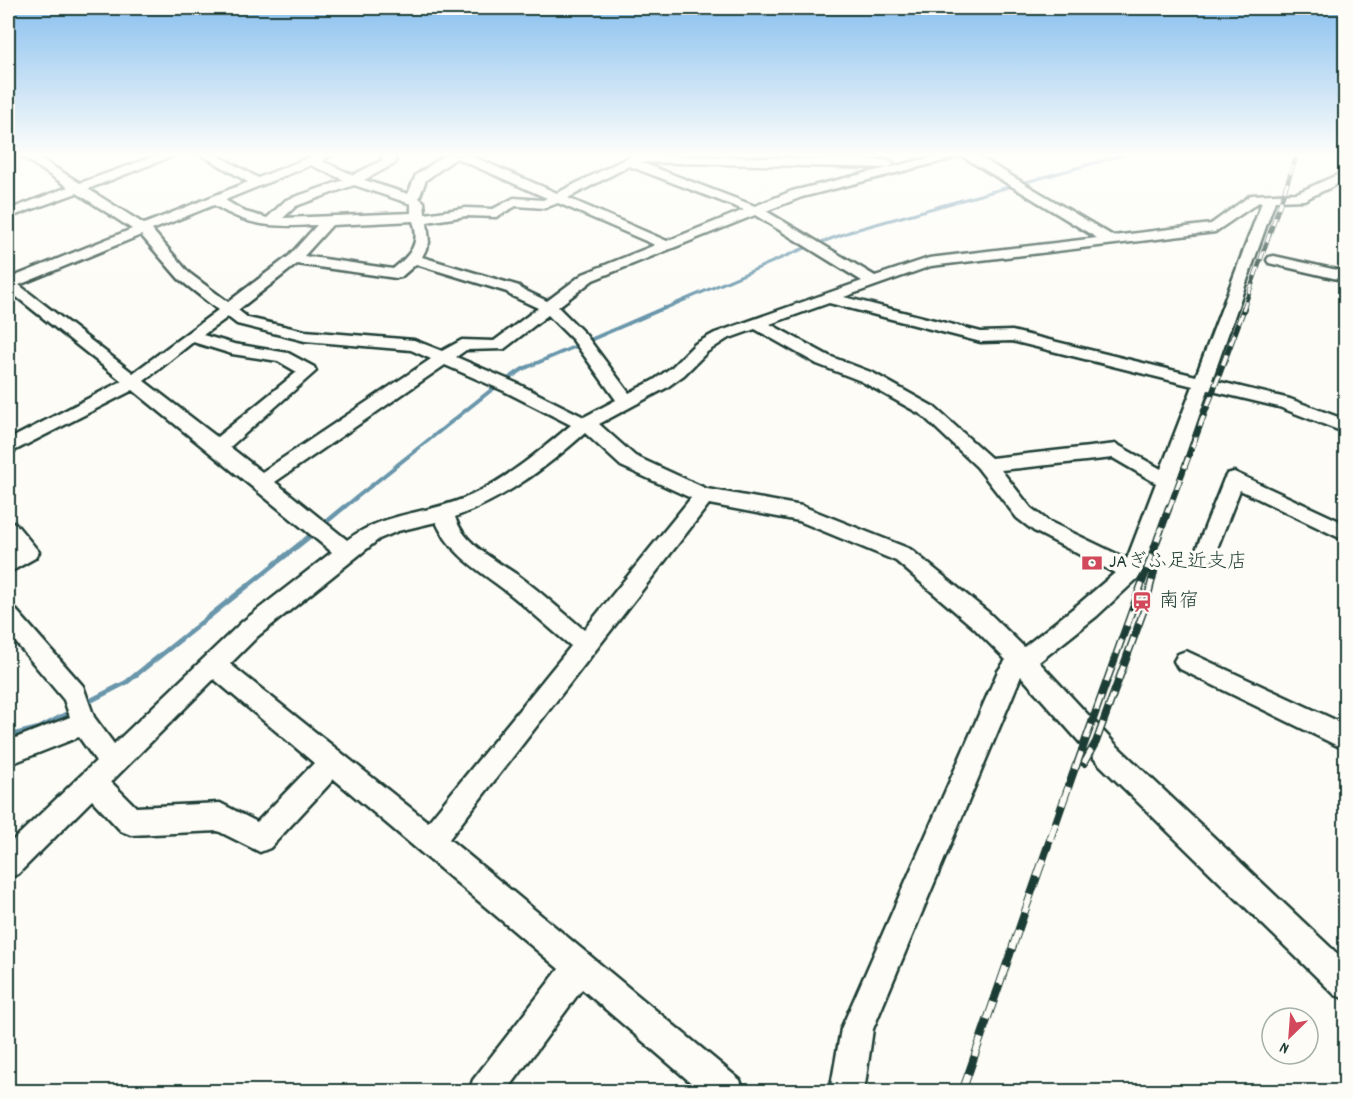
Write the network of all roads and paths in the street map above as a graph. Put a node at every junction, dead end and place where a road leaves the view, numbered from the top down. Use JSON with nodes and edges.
{"nodes":[{"id":1,"x":29,"y":206,"type":"edge"},
{"id":2,"x":107,"y":206,"type":"edge"},
{"id":3,"x":200,"y":206,"type":"edge"},
{"id":4,"x":225,"y":206,"type":"edge"},
{"id":5,"x":288,"y":206,"type":"edge"},
{"id":6,"x":417,"y":206,"type":"edge"},
{"id":7,"x":507,"y":206,"type":"edge"},
{"id":8,"x":573,"y":206,"type":"edge"},
{"id":9,"x":745,"y":206,"type":"edge"},
{"id":10,"x":768,"y":206,"type":"edge"},
{"id":11,"x":1054,"y":206,"type":"edge"},
{"id":12,"x":1244,"y":206,"type":"edge"},
{"id":13,"x":1267,"y":206,"type":"edge"},
{"id":14,"x":757,"y":211,"type":"junction"},
{"id":15,"x":8,"y":214,"type":"edge"},
{"id":16,"x":417,"y":218,"type":"junction"},
{"id":17,"x":327,"y":222,"type":"junction"},
{"id":18,"x":270,"y":223,"type":"junction"},
{"id":19,"x":144,"y":230,"type":"junction"},
{"id":20,"x":1112,"y":241,"type":"junction"},
{"id":21,"x":668,"y":246,"type":"junction"},
{"id":22,"x":294,"y":259,"type":"junction"},
{"id":23,"x":414,"y":259,"type":"junction"},
{"id":24,"x":1274,"y":260,"type":"dead end"},
{"id":25,"x":1346,"y":277,"type":"edge"},
{"id":26,"x":873,"y":281,"type":"junction"},
{"id":27,"x":8,"y":284,"type":"edge"},
{"id":28,"x":828,"y":298,"type":"junction"},
{"id":29,"x":549,"y":307,"type":"junction"},
{"id":30,"x":229,"y":309,"type":"junction"},
{"id":31,"x":756,"y":323,"type":"junction"},
{"id":32,"x":191,"y":336,"type":"junction"},
{"id":33,"x":305,"y":336,"type":"junction"},
{"id":34,"x":282,"y":357,"type":"junction"},
{"id":35,"x":442,"y":357,"type":"junction"},
{"id":36,"x":134,"y":381,"type":"junction"},
{"id":37,"x":1203,"y":384,"type":"junction"},
{"id":38,"x":627,"y":402,"type":"junction"},
{"id":39,"x":583,"y":425,"type":"junction"},
{"id":40,"x":1346,"y":427,"type":"edge"},
{"id":41,"x":218,"y":447,"type":"junction"},
{"id":42,"x":8,"y":448,"type":"edge"},
{"id":43,"x":987,"y":465,"type":"junction"},
{"id":44,"x":1167,"y":481,"type":"junction"},
{"id":45,"x":262,"y":482,"type":"junction"},
{"id":46,"x":704,"y":496,"type":"junction"},
{"id":47,"x":444,"y":513,"type":"junction"},
{"id":48,"x":8,"y":530,"type":"edge"},
{"id":49,"x":1346,"y":533,"type":"edge"},
{"id":50,"x":347,"y":552,"type":"junction"},
{"id":51,"x":1205,"y":555,"type":"dead end"},
{"id":52,"x":8,"y":565,"type":"edge"},
{"id":53,"x":1131,"y":571,"type":"junction"},
{"id":54,"x":8,"y":617,"type":"edge"},
{"id":55,"x":586,"y":645,"type":"junction"},
{"id":56,"x":1022,"y":660,"type":"junction"},
{"id":57,"x":1186,"y":661,"type":"dead end"},
{"id":58,"x":214,"y":665,"type":"junction"},
{"id":59,"x":84,"y":723,"type":"junction"},
{"id":60,"x":1346,"y":738,"type":"edge"},
{"id":61,"x":8,"y":753,"type":"edge"},
{"id":62,"x":113,"y":763,"type":"junction"},
{"id":63,"x":332,"y":763,"type":"junction"},
{"id":64,"x":93,"y":782,"type":"junction"},
{"id":65,"x":430,"y":841,"type":"junction"},
{"id":66,"x":8,"y":864,"type":"edge"},
{"id":67,"x":580,"y":967,"type":"junction"},
{"id":68,"x":1346,"y":984,"type":"edge"},
{"id":69,"x":485,"y":1092,"type":"edge"},
{"id":70,"x":728,"y":1092,"type":"edge"},
{"id":71,"x":847,"y":1092,"type":"edge"}],
"edges":[{"from":1,"to":15,"type":"street"},
{"from":2,"to":19,"type":"street"},
{"from":3,"to":19,"type":"street"},
{"from":4,"to":18,"type":"street"},
{"from":5,"to":18,"type":"street"},
{"from":6,"to":16,"type":"street"},
{"from":7,"to":16,"type":"street"},
{"from":8,"to":21,"type":"street"},
{"from":9,"to":14,"type":"street"},
{"from":10,"to":14,"type":"street"},
{"from":11,"to":20,"type":"street"},
{"from":12,"to":20,"type":"street"},
{"from":13,"to":37,"type":"street"},
{"from":14,"to":21,"type":"street"},
{"from":14,"to":26,"type":"street"},
{"from":16,"to":17,"type":"street"},
{"from":16,"to":23,"type":"street"},
{"from":17,"to":18,"type":"street"},
{"from":17,"to":22,"type":"street"},
{"from":19,"to":27,"type":"street"},
{"from":19,"to":30,"type":"street"},
{"from":20,"to":26,"type":"street"},
{"from":21,"to":29,"type":"street"},
{"from":22,"to":23,"type":"street"},
{"from":22,"to":30,"type":"street"},
{"from":23,"to":29,"type":"street"},
{"from":24,"to":25,"type":"street"},
{"from":26,"to":28,"type":"street"},
{"from":27,"to":36,"type":"street"},
{"from":28,"to":31,"type":"street"},
{"from":28,"to":37,"type":"street"},
{"from":29,"to":35,"type":"street"},
{"from":29,"to":38,"type":"street"},
{"from":30,"to":32,"type":"street"},
{"from":30,"to":33,"type":"street"},
{"from":31,"to":38,"type":"street"},
{"from":31,"to":43,"type":"street"},
{"from":32,"to":34,"type":"street"},
{"from":32,"to":36,"type":"street"},
{"from":33,"to":34,"type":"street"},
{"from":33,"to":35,"type":"street"},
{"from":34,"to":41,"type":"street"},
{"from":35,"to":39,"type":"street"},
{"from":35,"to":45,"type":"street"},
{"from":36,"to":41,"type":"street"},
{"from":36,"to":42,"type":"street"},
{"from":37,"to":40,"type":"street"},
{"from":37,"to":44,"type":"street"},
{"from":38,"to":39,"type":"street"},
{"from":39,"to":46,"type":"street"},
{"from":39,"to":47,"type":"street"},
{"from":41,"to":45,"type":"street"},
{"from":43,"to":44,"type":"street"},
{"from":43,"to":53,"type":"street"},
{"from":44,"to":53,"type":"street"},
{"from":45,"to":50,"type":"street"},
{"from":46,"to":55,"type":"street"},
{"from":46,"to":56,"type":"street"},
{"from":47,"to":50,"type":"street"},
{"from":47,"to":55,"type":"street"},
{"from":48,"to":52,"type":"street"},
{"from":49,"to":51,"type":"street"},
{"from":50,"to":58,"type":"street"},
{"from":53,"to":56,"type":"street"},
{"from":54,"to":59,"type":"street"},
{"from":55,"to":65,"type":"street"},
{"from":56,"to":68,"type":"street"},
{"from":56,"to":71,"type":"street"},
{"from":57,"to":60,"type":"street"},
{"from":58,"to":62,"type":"street"},
{"from":58,"to":63,"type":"street"},
{"from":59,"to":61,"type":"street"},
{"from":59,"to":62,"type":"street"},
{"from":62,"to":64,"type":"street"},
{"from":63,"to":64,"type":"street"},
{"from":63,"to":65,"type":"street"},
{"from":64,"to":66,"type":"street"},
{"from":65,"to":67,"type":"street"},
{"from":67,"to":69,"type":"street"},
{"from":67,"to":70,"type":"street"}]}
